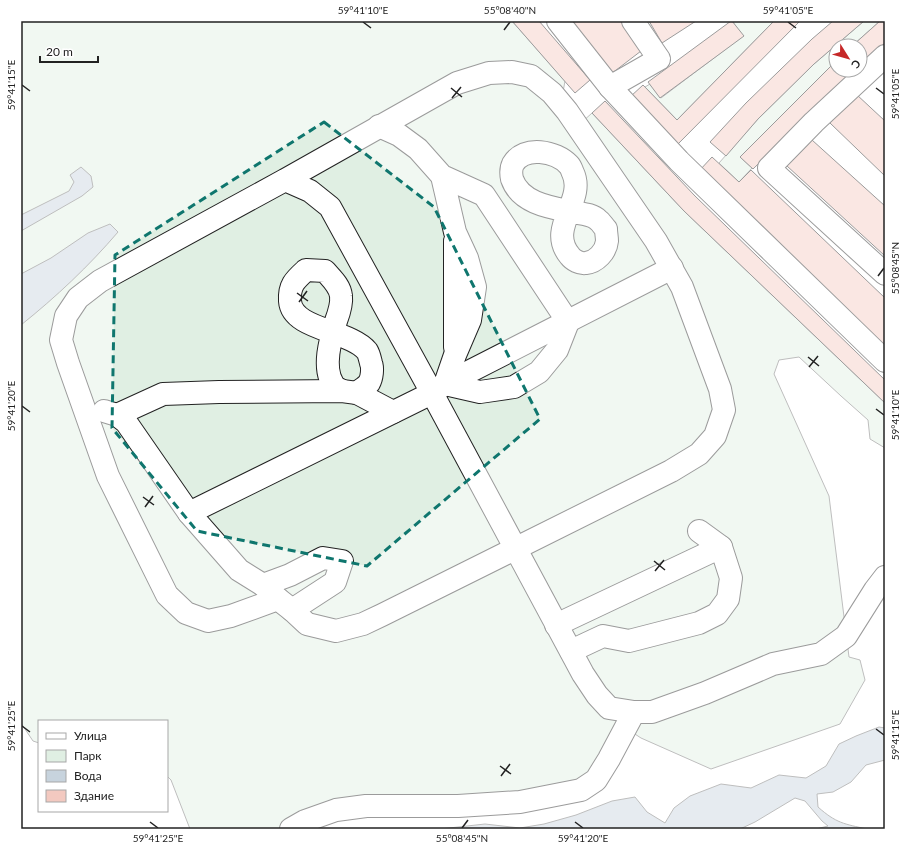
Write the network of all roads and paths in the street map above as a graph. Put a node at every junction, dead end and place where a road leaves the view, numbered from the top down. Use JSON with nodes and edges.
{"nodes":[{"id":1,"x":558,"y":21,"type":"edge"},
{"id":2,"x":633,"y":21,"type":"edge"},
{"id":3,"x":885,"y":56,"type":"edge"},
{"id":4,"x":610,"y":87,"type":"junction"},
{"id":5,"x":380,"y":126,"type":"junction"},
{"id":6,"x":442,"y":176,"type":"junction"},
{"id":7,"x":511,"y":176,"type":"junction"},
{"id":8,"x":285,"y":180,"type":"junction"},
{"id":9,"x":484,"y":195,"type":"junction"},
{"id":10,"x":672,"y":268,"type":"junction"},
{"id":11,"x":885,"y":274,"type":"edge"},
{"id":12,"x":568,"y":322,"type":"junction"},
{"id":13,"x":885,"y":361,"type":"edge"},
{"id":14,"x":439,"y":388,"type":"junction"},
{"id":15,"x":349,"y":392,"type":"junction"},
{"id":16,"x":85,"y":411,"type":"junction"},
{"id":17,"x":393,"y":412,"type":"junction"},
{"id":18,"x":117,"y":415,"type":"junction"},
{"id":19,"x":189,"y":513,"type":"junction"},
{"id":20,"x":699,"y":531,"type":"dead end"},
{"id":21,"x":721,"y":546,"type":"junction"},
{"id":22,"x":515,"y":548,"type":"junction"},
{"id":23,"x":885,"y":576,"type":"edge"},
{"id":24,"x":263,"y":585,"type":"junction"},
{"id":25,"x":285,"y":605,"type":"junction"},
{"id":26,"x":592,"y":608,"type":"junction"},
{"id":27,"x":556,"y":625,"type":"junction"},
{"id":28,"x":603,"y":636,"type":"junction"},
{"id":29,"x":571,"y":651,"type":"junction"},
{"id":30,"x":634,"y":712,"type":"junction"},
{"id":31,"x":291,"y":829,"type":"edge"}],
"edges":[{"from":1,"to":4,"type":"lane"},
{"from":2,"to":4,"type":"lane"},
{"from":3,"to":11,"type":"lane"},
{"from":4,"to":13,"type":"lane"},
{"from":5,"to":6,"type":"lane"},
{"from":5,"to":8,"type":"lane"},
{"from":5,"to":10,"type":"lane"},
{"from":6,"to":9,"type":"lane"},
{"from":6,"to":14,"type":"lane"},
{"from":7,"to":7,"type":"lane"},
{"from":7,"to":9,"type":"lane"},
{"from":8,"to":14,"type":"lane"},
{"from":8,"to":16,"type":"lane"},
{"from":9,"to":12,"type":"lane"},
{"from":10,"to":12,"type":"lane"},
{"from":10,"to":22,"type":"lane"},
{"from":12,"to":14,"type":"lane"},
{"from":12,"to":14,"type":"lane"},
{"from":14,"to":17,"type":"lane"},
{"from":14,"to":22,"type":"lane"},
{"from":15,"to":15,"type":"lane"},
{"from":15,"to":17,"type":"lane"},
{"from":15,"to":18,"type":"lane"},
{"from":16,"to":18,"type":"lane"},
{"from":16,"to":25,"type":"lane"},
{"from":17,"to":19,"type":"lane"},
{"from":18,"to":19,"type":"lane"},
{"from":19,"to":24,"type":"lane"},
{"from":20,"to":21,"type":"lane"},
{"from":21,"to":26,"type":"lane"},
{"from":21,"to":28,"type":"lane"},
{"from":22,"to":25,"type":"lane"},
{"from":22,"to":27,"type":"lane"},
{"from":23,"to":30,"type":"lane"},
{"from":24,"to":25,"type":"lane"},
{"from":24,"to":25,"type":"lane"},
{"from":26,"to":27,"type":"lane"},
{"from":26,"to":28,"type":"lane"},
{"from":27,"to":29,"type":"lane"},
{"from":28,"to":29,"type":"lane"},
{"from":29,"to":30,"type":"lane"},
{"from":30,"to":31,"type":"lane"}]}
